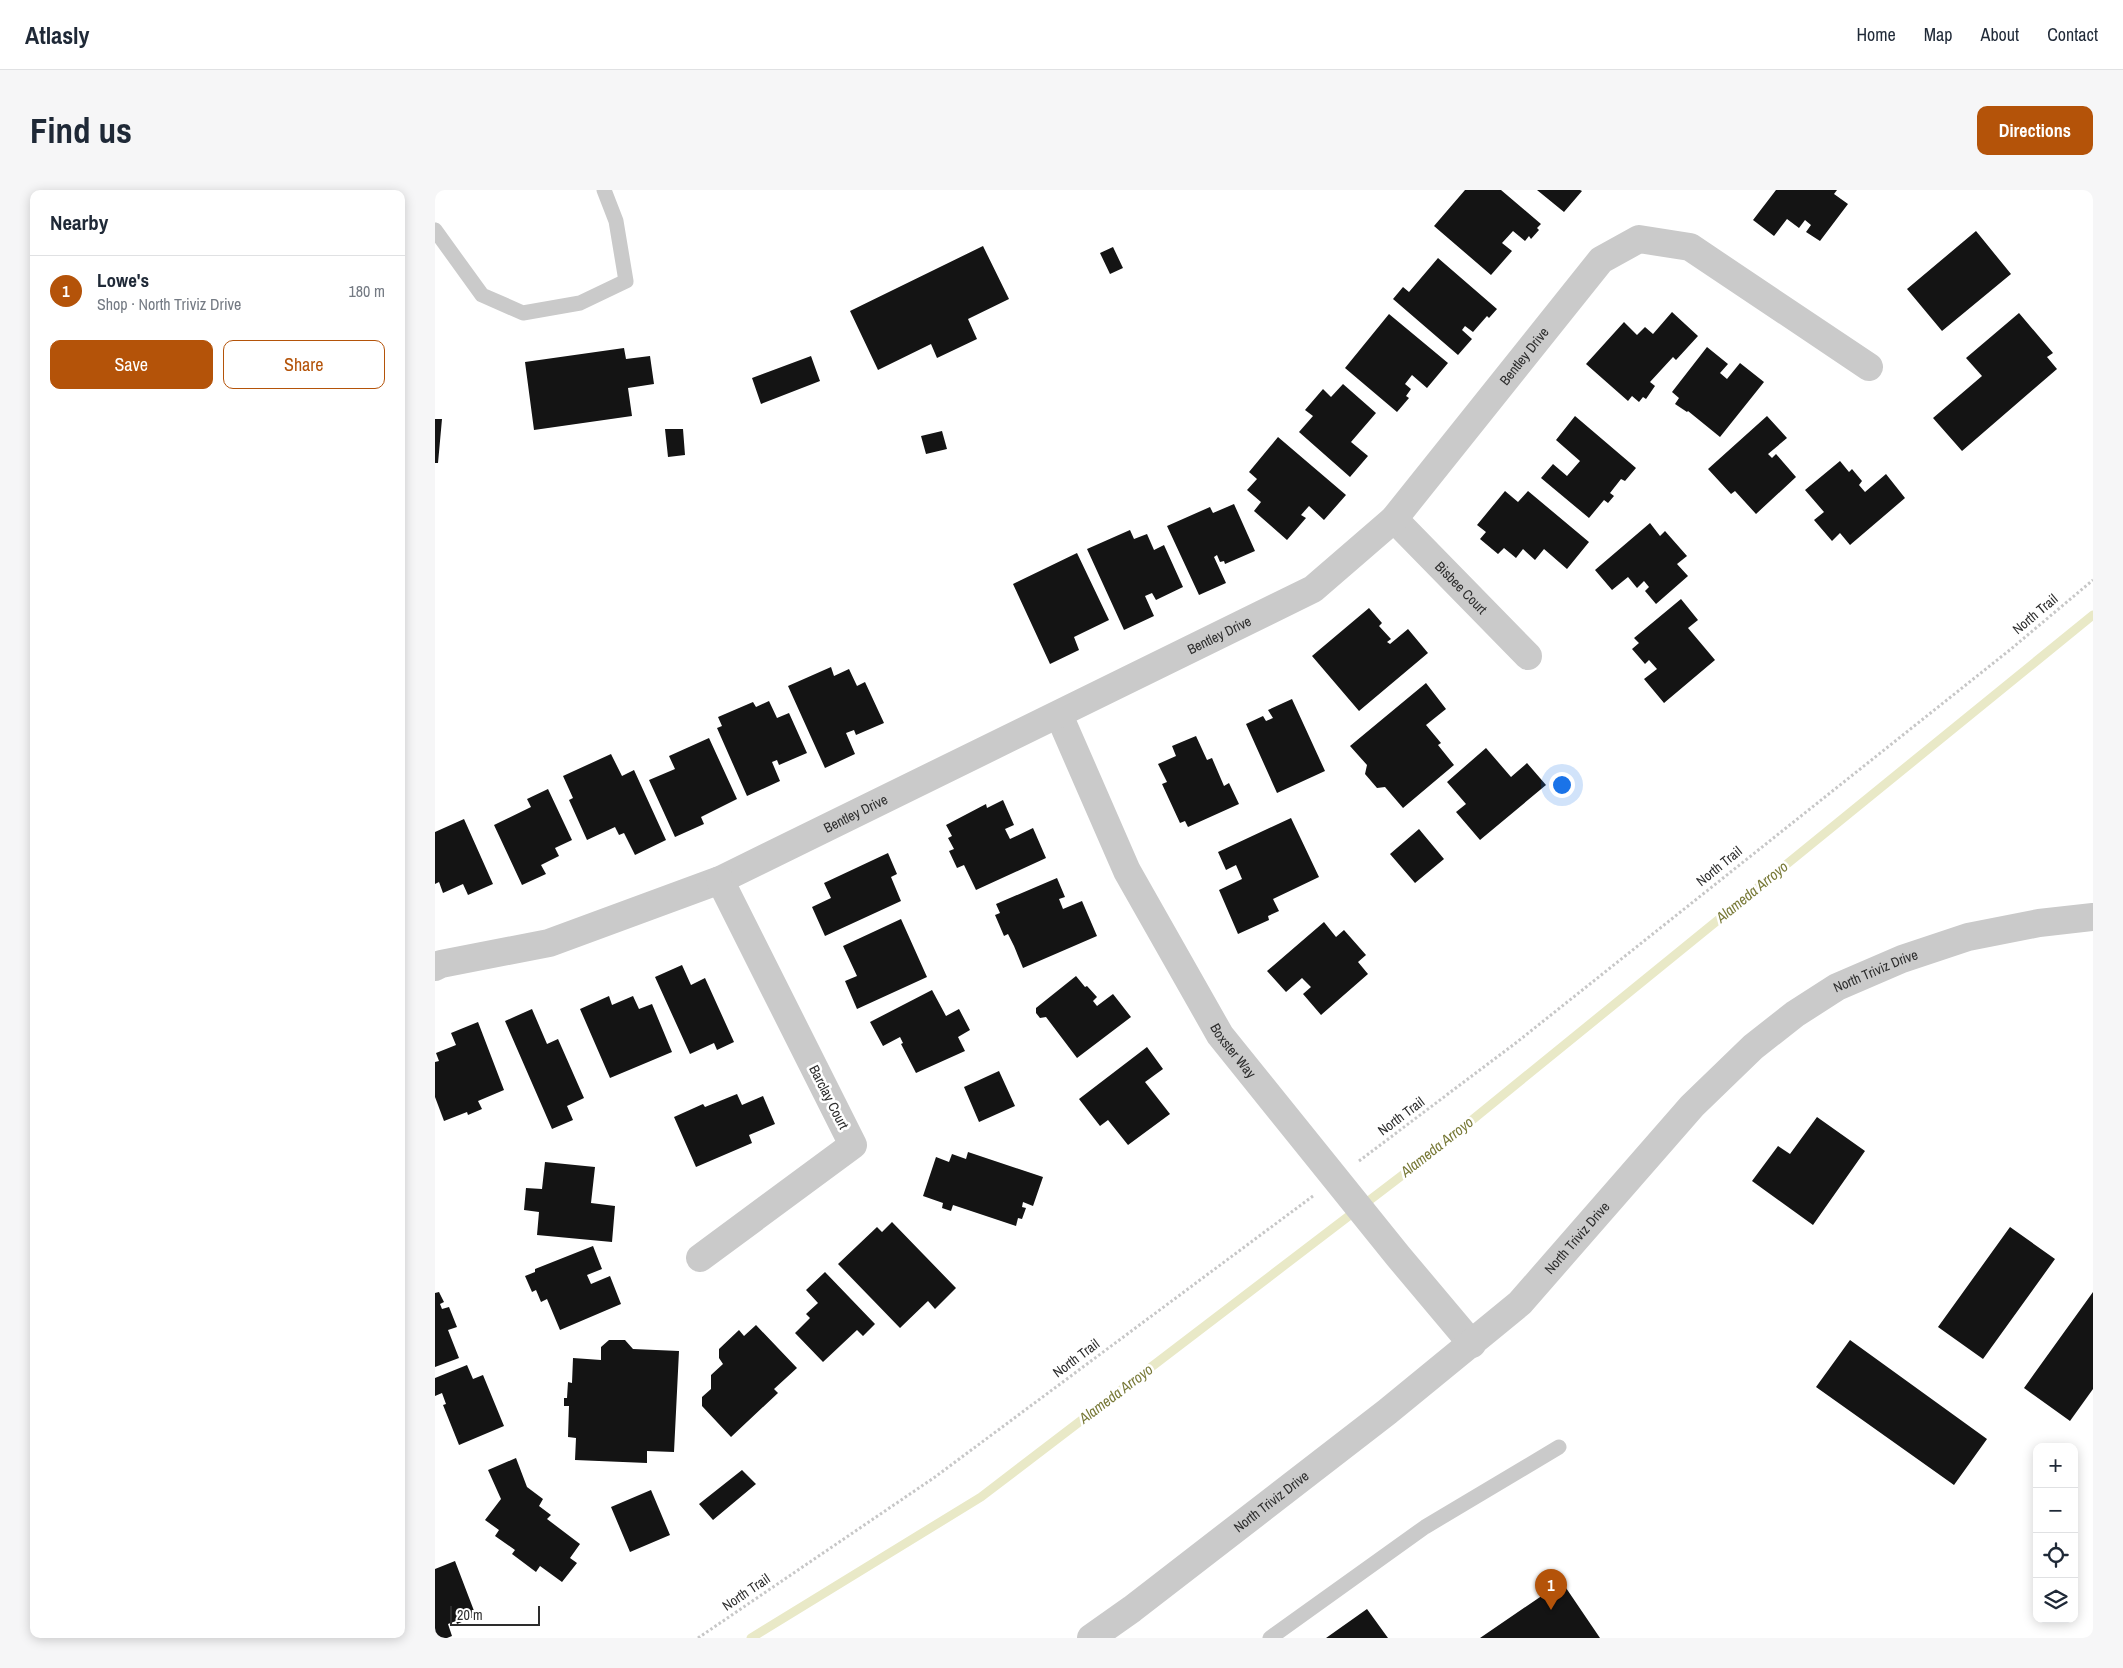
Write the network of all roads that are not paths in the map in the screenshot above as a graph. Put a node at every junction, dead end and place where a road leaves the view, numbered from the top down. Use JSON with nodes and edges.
{"nodes":[{"id":1,"x":604,"y":190,"type":"edge"},
{"id":2,"x":435,"y":230,"type":"edge"},
{"id":3,"x":1869,"y":368,"type":"dead end"},
{"id":4,"x":1394,"y":519,"type":"junction"},
{"id":5,"x":1528,"y":656,"type":"dead end"},
{"id":6,"x":1059,"y":715,"type":"junction"},
{"id":7,"x":720,"y":880,"type":"junction"},
{"id":8,"x":2093,"y":917,"type":"edge"},
{"id":9,"x":435,"y":967,"type":"edge"},
{"id":10,"x":700,"y":1258,"type":"dead end"},
{"id":11,"x":1472,"y":1344,"type":"junction"},
{"id":12,"x":1559,"y":1447,"type":"dead end"},
{"id":13,"x":1091,"y":1638,"type":"edge"},
{"id":14,"x":1269,"y":1638,"type":"edge"}],
"edges":[{"from":1,"to":2,"type":"lane"},
{"from":3,"to":4,"type":"street","name":"Bentley Drive"},
{"from":4,"to":5,"type":"street","name":"Bisbee Court"},
{"from":4,"to":6,"type":"street","name":"Bentley Drive"},
{"from":6,"to":7,"type":"street","name":"Bentley Drive"},
{"from":6,"to":11,"type":"street","name":"Boxster Way"},
{"from":7,"to":9,"type":"street","name":"Bentley Drive"},
{"from":7,"to":10,"type":"street","name":"Barclay Court"},
{"from":8,"to":11,"type":"street","name":"North Triviz Drive"},
{"from":11,"to":13,"type":"street","name":"North Triviz Drive"},
{"from":12,"to":14,"type":"lane"}]}
